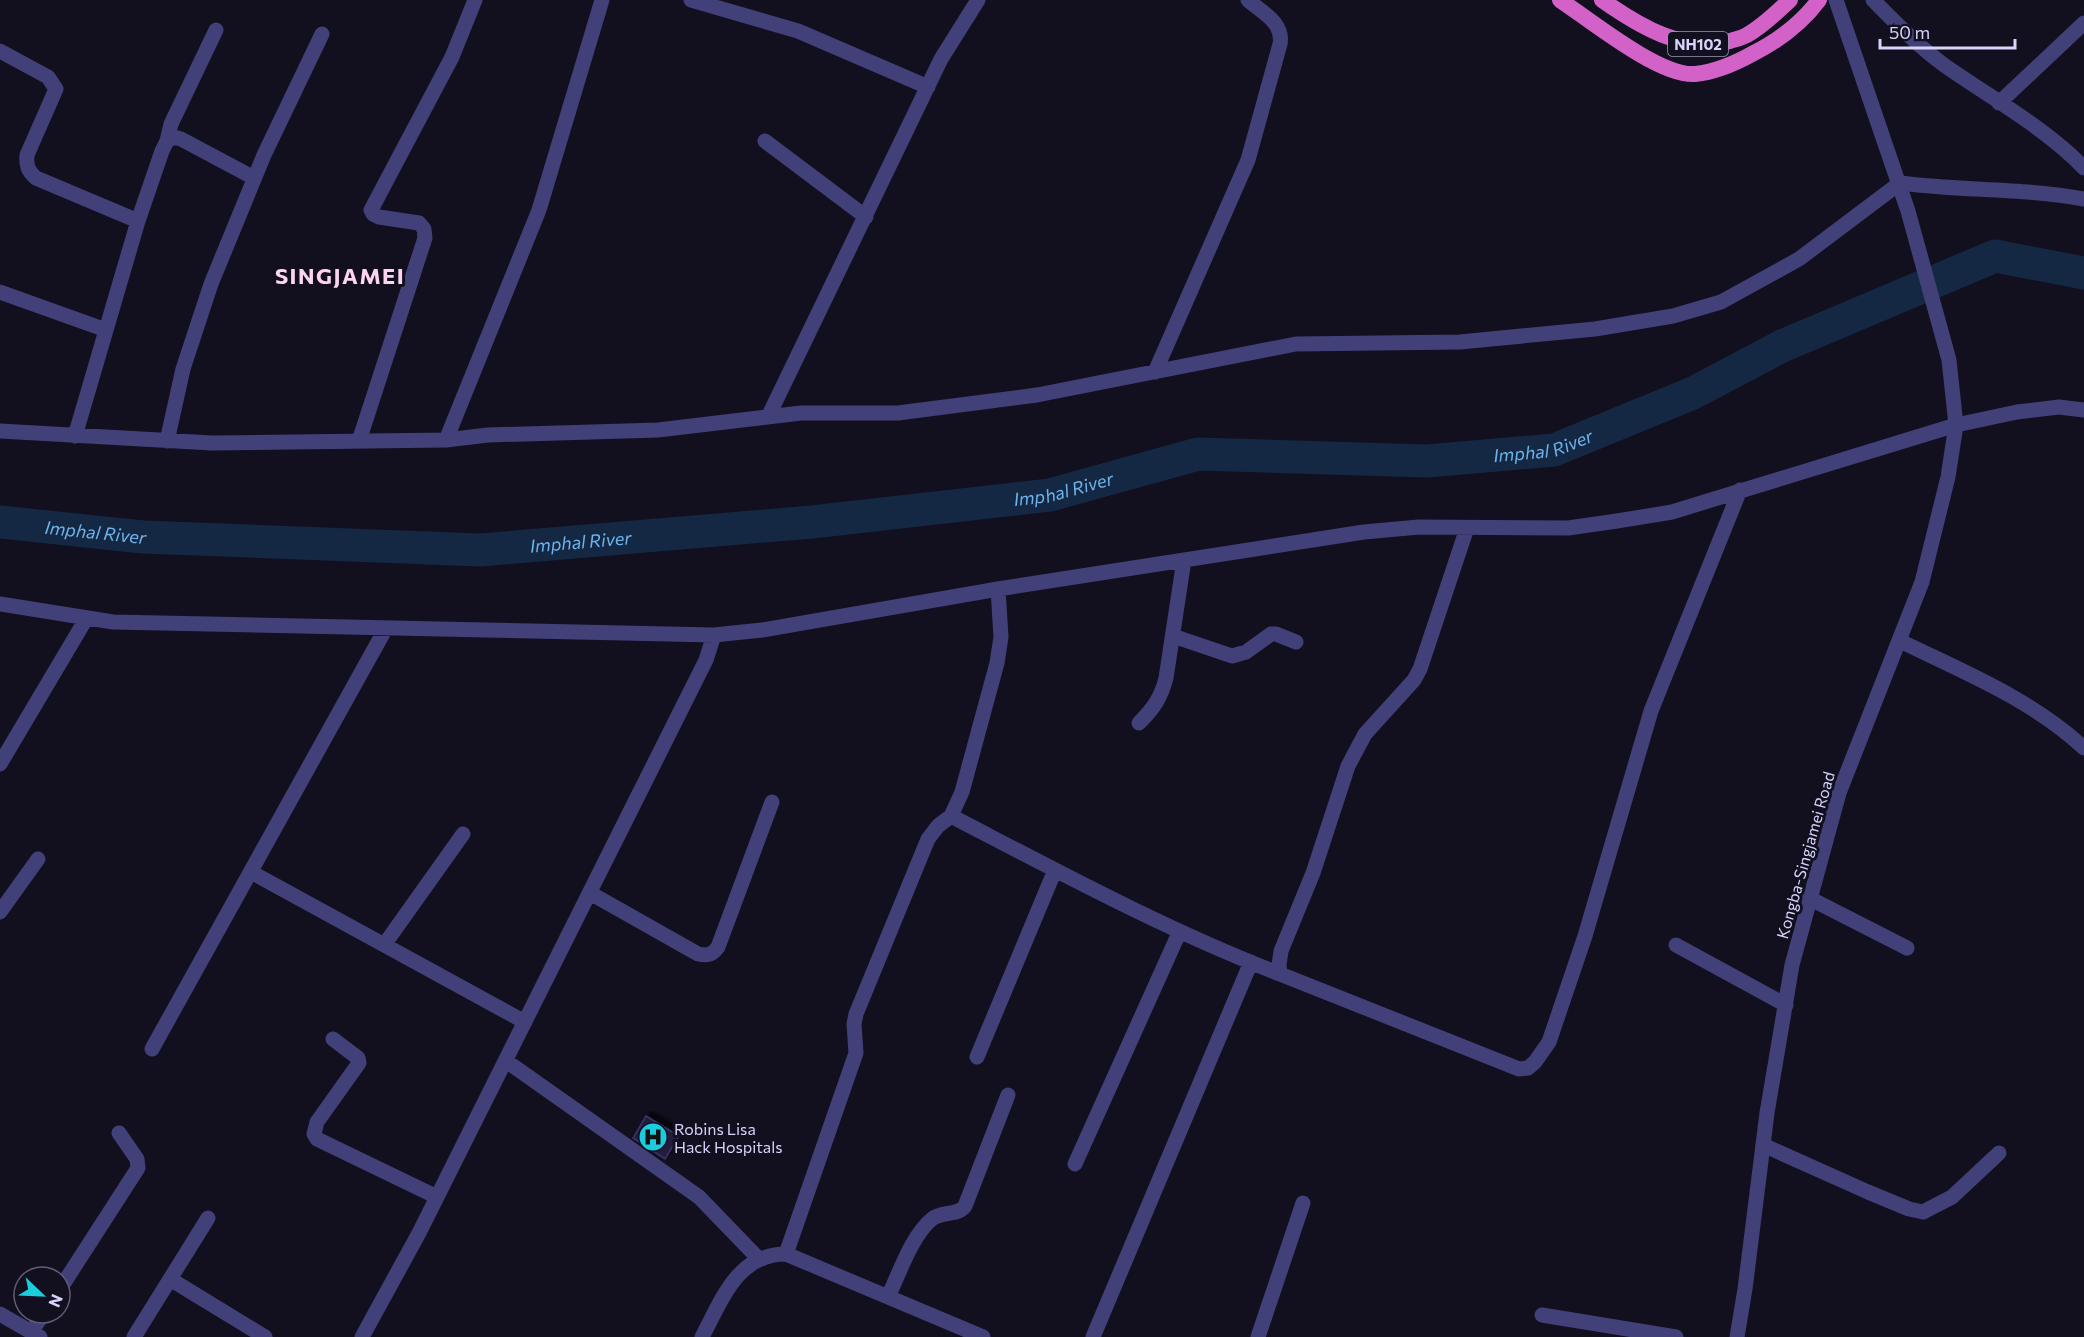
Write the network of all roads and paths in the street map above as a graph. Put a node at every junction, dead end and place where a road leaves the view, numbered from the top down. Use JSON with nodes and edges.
{"nodes":[{"id":1,"x":475,"y":0,"type":"edge"},
{"id":2,"x":602,"y":0,"type":"edge"},
{"id":3,"x":691,"y":0,"type":"edge"},
{"id":4,"x":978,"y":0,"type":"edge"},
{"id":5,"x":1248,"y":0,"type":"edge"},
{"id":6,"x":1560,"y":0,"type":"edge"},
{"id":7,"x":1602,"y":0,"type":"edge"},
{"id":8,"x":1790,"y":0,"type":"edge"},
{"id":9,"x":1819,"y":0,"type":"edge"},
{"id":10,"x":1836,"y":0,"type":"edge"},
{"id":11,"x":1873,"y":0,"type":"edge"},
{"id":12,"x":2084,"y":23,"type":"edge"},
{"id":13,"x":216,"y":30,"type":"dead end"},
{"id":14,"x":322,"y":33,"type":"dead end"},
{"id":15,"x":0,"y":51,"type":"edge"},
{"id":16,"x":928,"y":87,"type":"junction"},
{"id":17,"x":2000,"y":103,"type":"junction"},
{"id":18,"x":167,"y":141,"type":"junction"},
{"id":19,"x":765,"y":141,"type":"dead end"},
{"id":20,"x":2084,"y":168,"type":"edge"},
{"id":21,"x":254,"y":178,"type":"junction"},
{"id":22,"x":1900,"y":183,"type":"junction"},
{"id":23,"x":2084,"y":199,"type":"edge"},
{"id":24,"x":866,"y":217,"type":"junction"},
{"id":25,"x":138,"y":221,"type":"junction"},
{"id":26,"x":0,"y":292,"type":"edge"},
{"id":27,"x":106,"y":330,"type":"junction"},
{"id":28,"x":1155,"y":372,"type":"junction"},
{"id":29,"x":2084,"y":410,"type":"edge"},
{"id":30,"x":768,"y":417,"type":"junction"},
{"id":31,"x":1956,"y":425,"type":"junction"},
{"id":32,"x":0,"y":431,"type":"edge"},
{"id":33,"x":75,"y":436,"type":"junction"},
{"id":34,"x":446,"y":440,"type":"junction"},
{"id":35,"x":167,"y":441,"type":"junction"},
{"id":36,"x":358,"y":441,"type":"junction"},
{"id":37,"x":1740,"y":490,"type":"junction"},
{"id":38,"x":1467,"y":528,"type":"junction"},
{"id":39,"x":1184,"y":560,"type":"junction"},
{"id":40,"x":998,"y":589,"type":"junction"},
{"id":41,"x":0,"y":604,"type":"edge"},
{"id":42,"x":87,"y":619,"type":"junction"},
{"id":43,"x":386,"y":628,"type":"junction"},
{"id":44,"x":714,"y":636,"type":"junction"},
{"id":45,"x":1173,"y":636,"type":"junction"},
{"id":46,"x":1900,"y":641,"type":"junction"},
{"id":47,"x":1296,"y":642,"type":"dead end"},
{"id":48,"x":1139,"y":723,"type":"dead end"},
{"id":49,"x":2084,"y":748,"type":"edge"},
{"id":50,"x":0,"y":764,"type":"edge"},
{"id":51,"x":772,"y":802,"type":"dead end"},
{"id":52,"x":951,"y":816,"type":"junction"},
{"id":53,"x":463,"y":834,"type":"dead end"},
{"id":54,"x":38,"y":859,"type":"dead end"},
{"id":55,"x":1055,"y":870,"type":"junction"},
{"id":56,"x":251,"y":872,"type":"junction"},
{"id":57,"x":590,"y":893,"type":"junction"},
{"id":58,"x":1809,"y":898,"type":"junction"},
{"id":59,"x":0,"y":912,"type":"edge"},
{"id":60,"x":1179,"y":933,"type":"junction"},
{"id":61,"x":384,"y":945,"type":"junction"},
{"id":62,"x":1676,"y":945,"type":"dead end"},
{"id":63,"x":1907,"y":948,"type":"dead end"},
{"id":64,"x":1251,"y":962,"type":"junction"},
{"id":65,"x":1280,"y":974,"type":"junction"},
{"id":66,"x":1786,"y":1005,"type":"junction"},
{"id":67,"x":525,"y":1022,"type":"junction"},
{"id":68,"x":333,"y":1039,"type":"dead end"},
{"id":69,"x":152,"y":1049,"type":"dead end"},
{"id":70,"x":977,"y":1057,"type":"dead end"},
{"id":71,"x":506,"y":1061,"type":"junction"},
{"id":72,"x":1008,"y":1095,"type":"dead end"},
{"id":73,"x":119,"y":1133,"type":"dead end"},
{"id":74,"x":1762,"y":1145,"type":"junction"},
{"id":75,"x":1999,"y":1153,"type":"dead end"},
{"id":76,"x":1075,"y":1164,"type":"dead end"},
{"id":77,"x":437,"y":1197,"type":"junction"},
{"id":78,"x":1303,"y":1203,"type":"dead end"},
{"id":79,"x":208,"y":1218,"type":"dead end"},
{"id":80,"x":786,"y":1254,"type":"junction"},
{"id":81,"x":759,"y":1259,"type":"junction"},
{"id":82,"x":72,"y":1270,"type":"edge"},
{"id":83,"x":170,"y":1279,"type":"junction"},
{"id":84,"x":888,"y":1297,"type":"junction"},
{"id":85,"x":0,"y":1314,"type":"edge"},
{"id":86,"x":1542,"y":1315,"type":"dead end"},
{"id":87,"x":35,"y":1335,"type":"edge"},
{"id":88,"x":134,"y":1337,"type":"edge"},
{"id":89,"x":266,"y":1337,"type":"edge"},
{"id":90,"x":362,"y":1337,"type":"edge"},
{"id":91,"x":702,"y":1337,"type":"edge"},
{"id":92,"x":983,"y":1337,"type":"edge"},
{"id":93,"x":1093,"y":1337,"type":"edge"},
{"id":94,"x":1258,"y":1337,"type":"edge"},
{"id":95,"x":1676,"y":1337,"type":"edge"},
{"id":96,"x":1737,"y":1337,"type":"edge"}],
"edges":[{"from":1,"to":36,"type":"street"},
{"from":2,"to":34,"type":"street"},
{"from":3,"to":16,"type":"street"},
{"from":4,"to":16,"type":"street"},
{"from":5,"to":28,"type":"street"},
{"from":6,"to":9,"type":"highway","number":"NH102"},
{"from":7,"to":8,"type":"highway","number":"NH102"},
{"from":10,"to":22,"type":"street","name":"Kongba-Singjamei Road"},
{"from":11,"to":17,"type":"street"},
{"from":12,"to":17,"type":"street"},
{"from":13,"to":18,"type":"street"},
{"from":14,"to":21,"type":"street"},
{"from":15,"to":25,"type":"street"},
{"from":16,"to":24,"type":"street"},
{"from":17,"to":20,"type":"street"},
{"from":18,"to":21,"type":"street"},
{"from":18,"to":25,"type":"street"},
{"from":19,"to":24,"type":"street"},
{"from":21,"to":35,"type":"street"},
{"from":22,"to":23,"type":"street"},
{"from":22,"to":28,"type":"street"},
{"from":22,"to":31,"type":"street","name":"Kongba-Singjamei Road"},
{"from":24,"to":30,"type":"street"},
{"from":25,"to":27,"type":"street"},
{"from":26,"to":27,"type":"street"},
{"from":27,"to":33,"type":"street"},
{"from":28,"to":30,"type":"street"},
{"from":29,"to":31,"type":"street"},
{"from":30,"to":34,"type":"street"},
{"from":31,"to":37,"type":"street"},
{"from":31,"to":46,"type":"street","name":"Kongba-Singjamei Road"},
{"from":32,"to":33,"type":"street"},
{"from":33,"to":35,"type":"street"},
{"from":34,"to":36,"type":"street"},
{"from":35,"to":36,"type":"street"},
{"from":37,"to":38,"type":"street"},
{"from":37,"to":65,"type":"street"},
{"from":38,"to":39,"type":"street"},
{"from":38,"to":65,"type":"street"},
{"from":39,"to":40,"type":"street"},
{"from":39,"to":45,"type":"street"},
{"from":40,"to":44,"type":"street"},
{"from":40,"to":52,"type":"street"},
{"from":41,"to":42,"type":"street"},
{"from":42,"to":43,"type":"street"},
{"from":42,"to":50,"type":"street"},
{"from":43,"to":44,"type":"street"},
{"from":43,"to":56,"type":"street"},
{"from":44,"to":57,"type":"street"},
{"from":45,"to":47,"type":"street"},
{"from":45,"to":48,"type":"street"},
{"from":46,"to":49,"type":"street"},
{"from":46,"to":58,"type":"street","name":"Kongba-Singjamei Road"},
{"from":51,"to":57,"type":"street"},
{"from":52,"to":55,"type":"street"},
{"from":52,"to":80,"type":"street"},
{"from":53,"to":61,"type":"street"},
{"from":54,"to":59,"type":"street"},
{"from":55,"to":60,"type":"street"},
{"from":55,"to":70,"type":"street"},
{"from":56,"to":61,"type":"street"},
{"from":56,"to":69,"type":"street"},
{"from":57,"to":67,"type":"street"},
{"from":58,"to":63,"type":"street"},
{"from":58,"to":66,"type":"street","name":"Kongba-Singjamei Road"},
{"from":60,"to":64,"type":"street"},
{"from":60,"to":76,"type":"street"},
{"from":61,"to":67,"type":"street"},
{"from":62,"to":66,"type":"street"},
{"from":64,"to":65,"type":"street"},
{"from":64,"to":93,"type":"street"},
{"from":66,"to":74,"type":"street","name":"Kongba-Singjamei Road"},
{"from":67,"to":71,"type":"street"},
{"from":68,"to":77,"type":"street"},
{"from":71,"to":77,"type":"street"},
{"from":71,"to":81,"type":"street"},
{"from":72,"to":84,"type":"street"},
{"from":73,"to":82,"type":"street"},
{"from":74,"to":75,"type":"street"},
{"from":74,"to":96,"type":"street","name":"Kongba-Singjamei Road"},
{"from":77,"to":90,"type":"street"},
{"from":78,"to":94,"type":"street"},
{"from":79,"to":83,"type":"street"},
{"from":80,"to":81,"type":"street"},
{"from":80,"to":84,"type":"street"},
{"from":81,"to":91,"type":"street"},
{"from":83,"to":88,"type":"street"},
{"from":83,"to":89,"type":"street"},
{"from":84,"to":92,"type":"street"},
{"from":85,"to":87,"type":"street"},
{"from":86,"to":95,"type":"street"}]}
